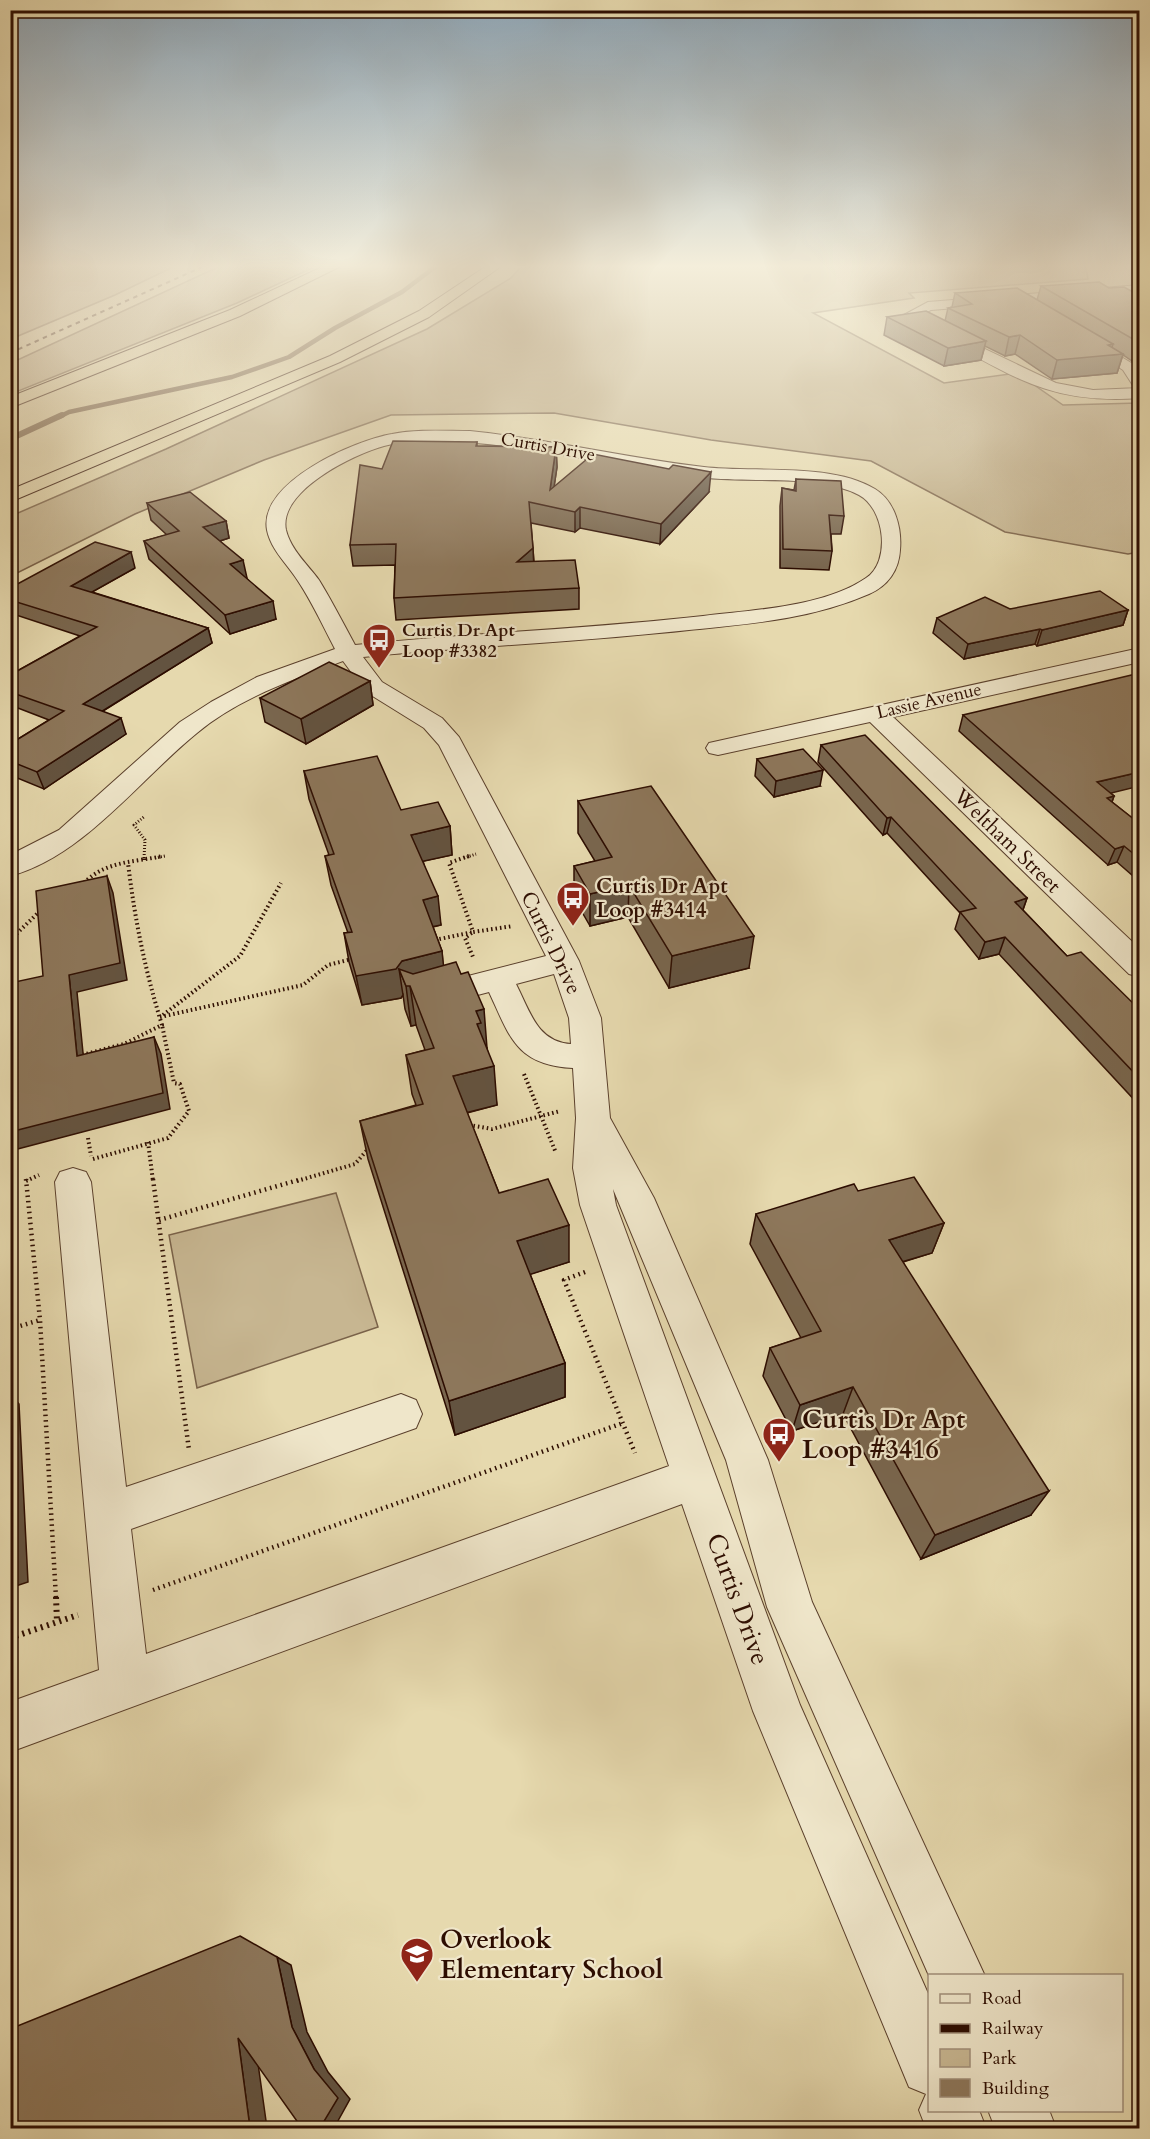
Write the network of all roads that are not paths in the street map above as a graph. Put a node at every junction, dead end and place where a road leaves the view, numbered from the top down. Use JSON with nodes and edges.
{"nodes":[{"id":1,"x":1134,"y":366,"type":"edge"},
{"id":2,"x":100,"y":367,"type":"edge"},
{"id":3,"x":315,"y":367,"type":"edge"},
{"id":4,"x":1011,"y":367,"type":"edge"},
{"id":5,"x":1140,"y":384,"type":"edge"},
{"id":6,"x":1140,"y":393,"type":"edge"},
{"id":7,"x":10,"y":403,"type":"edge"},
{"id":8,"x":10,"y":497,"type":"edge"},
{"id":9,"x":348,"y":652,"type":"junction"},
{"id":10,"x":1140,"y":655,"type":"edge"},
{"id":11,"x":875,"y":713,"type":"junction"},
{"id":12,"x":718,"y":748,"type":"dead end"},
{"id":13,"x":10,"y":867,"type":"edge"},
{"id":14,"x":564,"y":961,"type":"junction"},
{"id":15,"x":1140,"y":968,"type":"edge"},
{"id":16,"x":492,"y":980,"type":"junction"},
{"id":17,"x":418,"y":1000,"type":"edge"},
{"id":18,"x":590,"y":1057,"type":"junction"},
{"id":19,"x":592,"y":1111,"type":"junction"},
{"id":20,"x":82,"y":1171,"type":"road end"},
{"id":21,"x":401,"y":1414,"type":"dead end"},
{"id":22,"x":694,"y":1478,"type":"junction"},
{"id":23,"x":107,"y":1516,"type":"junction"},
{"id":24,"x":125,"y":1686,"type":"junction"},
{"id":25,"x":10,"y":1727,"type":"edge"},
{"id":26,"x":956,"y":1974,"type":"edge"},
{"id":27,"x":928,"y":2061,"type":"edge"},
{"id":28,"x":950,"y":2112,"type":"edge"},
{"id":29,"x":1018,"y":2112,"type":"edge"},
{"id":30,"x":956,"y":2128,"type":"edge"},
{"id":31,"x":1026,"y":2128,"type":"edge"}],
"edges":[{"from":1,"to":5,"type":"street"},
{"from":2,"to":7,"type":"highway"},
{"from":3,"to":8,"type":"highway"},
{"from":4,"to":6,"type":"street"},
{"from":9,"to":9,"type":"street","name":"Curtis Drive"},
{"from":9,"to":13,"type":"street","name":"Curtis Drive"},
{"from":9,"to":14,"type":"street","name":"Curtis Drive"},
{"from":10,"to":11,"type":"street","name":"Lassie Avenue"},
{"from":11,"to":12,"type":"street","name":"Lassie Avenue"},
{"from":11,"to":15,"type":"street","name":"Weltham Street"},
{"from":14,"to":16,"type":"street"},
{"from":14,"to":18,"type":"street","name":"Curtis Drive"},
{"from":16,"to":17,"type":"street"},
{"from":16,"to":18,"type":"street"},
{"from":18,"to":19,"type":"street","name":"Curtis Drive"},
{"from":19,"to":22,"type":"street","name":"Curtis Drive"},
{"from":19,"to":26,"type":"street","name":"Curtis Drive"},
{"from":20,"to":23,"type":"street"},
{"from":21,"to":23,"type":"street"},
{"from":22,"to":24,"type":"street"},
{"from":22,"to":27,"type":"street","name":"Curtis Drive"},
{"from":23,"to":24,"type":"street"},
{"from":24,"to":25,"type":"street"},
{"from":28,"to":30,"type":"street"},
{"from":29,"to":31,"type":"street"}]}
